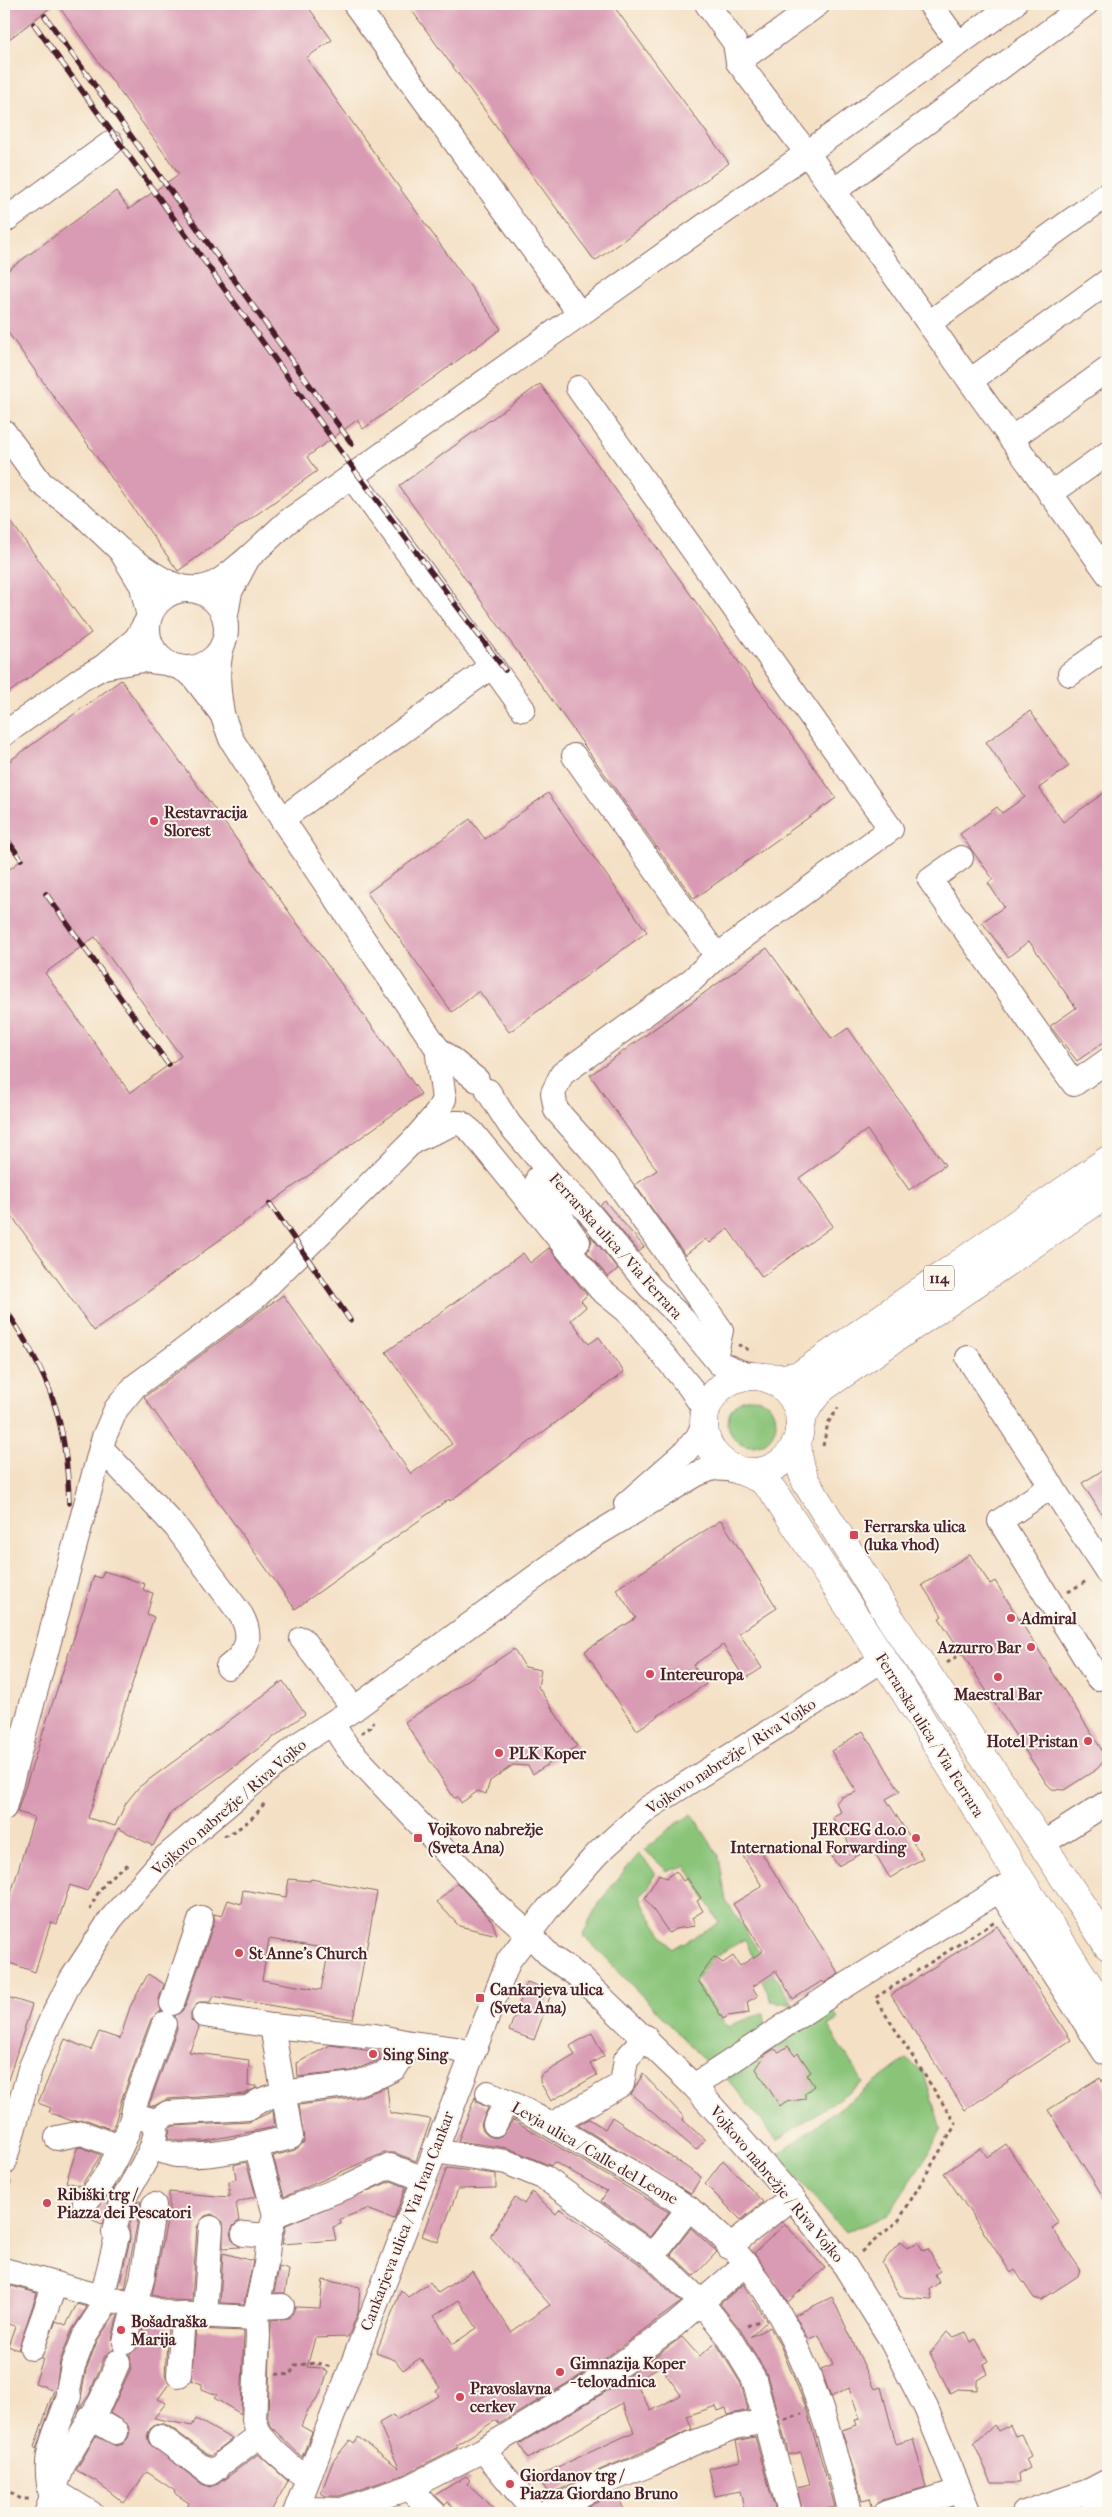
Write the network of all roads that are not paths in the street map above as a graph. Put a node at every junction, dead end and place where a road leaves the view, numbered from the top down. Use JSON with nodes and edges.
{"nodes":[{"id":1,"x":355,"y":4,"type":"edge"},
{"id":2,"x":707,"y":4,"type":"edge"},
{"id":3,"x":818,"y":4,"type":"edge"},
{"id":4,"x":930,"y":4,"type":"edge"},
{"id":5,"x":1014,"y":4,"type":"edge"},
{"id":6,"x":1086,"y":4,"type":"edge"},
{"id":7,"x":959,"y":44,"type":"junction"},
{"id":8,"x":738,"y":62,"type":"junction"},
{"id":9,"x":111,"y":144,"type":"dead end"},
{"id":10,"x":807,"y":153,"type":"junction"},
{"id":11,"x":834,"y":191,"type":"junction"},
{"id":12,"x":1108,"y":194,"type":"edge"},
{"id":13,"x":4,"y":221,"type":"edge"},
{"id":14,"x":1108,"y":281,"type":"edge"},
{"id":15,"x":580,"y":314,"type":"junction"},
{"id":16,"x":929,"y":323,"type":"junction"},
{"id":17,"x":1108,"y":369,"type":"edge"},
{"id":18,"x":970,"y":380,"type":"junction"},
{"id":19,"x":578,"y":388,"type":"dead end"},
{"id":20,"x":4,"y":432,"type":"edge"},
{"id":21,"x":1011,"y":438,"type":"junction"},
{"id":22,"x":1108,"y":453,"type":"edge"},
{"id":23,"x":351,"y":476,"type":"junction"},
{"id":24,"x":1050,"y":494,"type":"junction"},
{"id":25,"x":1100,"y":547,"type":"edge"},
{"id":26,"x":120,"y":550,"type":"junction"},
{"id":27,"x":248,"y":558,"type":"junction"},
{"id":28,"x":1108,"y":574,"type":"edge"},
{"id":29,"x":188,"y":589,"type":"junction"},
{"id":30,"x":149,"y":617,"type":"junction"},
{"id":31,"x":225,"y":620,"type":"junction"},
{"id":32,"x":222,"y":646,"type":"junction"},
{"id":33,"x":1108,"y":648,"type":"edge"},
{"id":34,"x":173,"y":665,"type":"junction"},
{"id":35,"x":492,"y":666,"type":"junction"},
{"id":36,"x":103,"y":667,"type":"junction"},
{"id":37,"x":1070,"y":674,"type":"dead end"},
{"id":38,"x":523,"y":709,"type":"dead end"},
{"id":39,"x":222,"y":714,"type":"junction"},
{"id":40,"x":4,"y":734,"type":"edge"},
{"id":41,"x":574,"y":756,"type":"dead end"},
{"id":42,"x":282,"y":819,"type":"junction"},
{"id":43,"x":961,"y":858,"type":"dead end"},
{"id":44,"x":717,"y":956,"type":"junction"},
{"id":45,"x":436,"y":1048,"type":"junction"},
{"id":46,"x":1108,"y":1060,"type":"edge"},
{"id":47,"x":483,"y":1085,"type":"junction"},
{"id":48,"x":444,"y":1100,"type":"junction"},
{"id":49,"x":472,"y":1129,"type":"junction"},
{"id":50,"x":413,"y":1141,"type":"junction"},
{"id":51,"x":1108,"y":1160,"type":"edge"},
{"id":52,"x":1108,"y":1193,"type":"edge"},
{"id":53,"x":660,"y":1350,"type":"junction"},
{"id":54,"x":715,"y":1358,"type":"junction"},
{"id":55,"x":968,"y":1358,"type":"dead end"},
{"id":56,"x":763,"y":1377,"type":"junction"},
{"id":57,"x":704,"y":1423,"type":"junction"},
{"id":58,"x":799,"y":1432,"type":"junction"},
{"id":59,"x":101,"y":1448,"type":"junction"},
{"id":60,"x":739,"y":1470,"type":"junction"},
{"id":61,"x":1052,"y":1486,"type":"junction"},
{"id":62,"x":582,"y":1543,"type":"junction"},
{"id":63,"x":1108,"y":1574,"type":"edge"},
{"id":64,"x":302,"y":1639,"type":"dead end"},
{"id":65,"x":884,"y":1660,"type":"junction"},
{"id":66,"x":228,"y":1667,"type":"dead end"},
{"id":67,"x":1108,"y":1673,"type":"edge"},
{"id":68,"x":342,"y":1717,"type":"junction"},
{"id":69,"x":1108,"y":1802,"type":"edge"},
{"id":70,"x":4,"y":1808,"type":"edge"},
{"id":71,"x":1042,"y":1844,"type":"junction"},
{"id":72,"x":1009,"y":1884,"type":"junction"},
{"id":73,"x":201,"y":1918,"type":"dead end"},
{"id":74,"x":529,"y":1934,"type":"junction"},
{"id":75,"x":1108,"y":1946,"type":"edge"},
{"id":76,"x":204,"y":2015,"type":"dead end"},
{"id":77,"x":1108,"y":2015,"type":"edge"},
{"id":78,"x":272,"y":2026,"type":"junction"},
{"id":79,"x":646,"y":2038,"type":"junction"},
{"id":80,"x":410,"y":2043,"type":"junction"},
{"id":81,"x":1108,"y":2052,"type":"edge"},
{"id":82,"x":471,"y":2054,"type":"junction"},
{"id":83,"x":694,"y":2086,"type":"junction"},
{"id":84,"x":282,"y":2093,"type":"junction"},
{"id":85,"x":134,"y":2115,"type":"junction"},
{"id":86,"x":156,"y":2121,"type":"junction"},
{"id":87,"x":496,"y":2124,"type":"dead end"},
{"id":88,"x":559,"y":2130,"type":"junction"},
{"id":89,"x":57,"y":2138,"type":"dead end"},
{"id":90,"x":256,"y":2146,"type":"junction"},
{"id":91,"x":120,"y":2147,"type":"junction"},
{"id":92,"x":152,"y":2147,"type":"junction"},
{"id":93,"x":435,"y":2148,"type":"junction"},
{"id":94,"x":7,"y":2172,"type":"edge"},
{"id":95,"x":424,"y":2179,"type":"junction"},
{"id":96,"x":792,"y":2197,"type":"junction"},
{"id":97,"x":85,"y":2202,"type":"dead end"},
{"id":98,"x":154,"y":2205,"type":"dead end"},
{"id":99,"x":686,"y":2207,"type":"junction"},
{"id":100,"x":272,"y":2225,"type":"junction"},
{"id":101,"x":211,"y":2228,"type":"dead end"},
{"id":102,"x":244,"y":2234,"type":"dead end"},
{"id":103,"x":660,"y":2246,"type":"dead end"},
{"id":104,"x":737,"y":2256,"type":"junction"},
{"id":105,"x":4,"y":2270,"type":"edge"},
{"id":106,"x":55,"y":2284,"type":"junction"},
{"id":107,"x":102,"y":2297,"type":"junction"},
{"id":108,"x":702,"y":2302,"type":"junction"},
{"id":109,"x":135,"y":2306,"type":"junction"},
{"id":110,"x":282,"y":2306,"type":"dead end"},
{"id":111,"x":257,"y":2313,"type":"junction"},
{"id":112,"x":194,"y":2316,"type":"junction"},
{"id":113,"x":32,"y":2348,"type":"dead end"},
{"id":114,"x":179,"y":2375,"type":"dead end"},
{"id":115,"x":90,"y":2417,"type":"junction"},
{"id":116,"x":772,"y":2421,"type":"junction"},
{"id":117,"x":116,"y":2432,"type":"dead end"},
{"id":118,"x":260,"y":2435,"type":"junction"},
{"id":119,"x":162,"y":2437,"type":"dead end"},
{"id":120,"x":483,"y":2450,"type":"junction"},
{"id":121,"x":308,"y":2478,"type":"junction"},
{"id":122,"x":1098,"y":2486,"type":"edge"},
{"id":123,"x":408,"y":2488,"type":"junction"},
{"id":124,"x":959,"y":2491,"type":"junction"},
{"id":125,"x":44,"y":2502,"type":"edge"},
{"id":126,"x":297,"y":2510,"type":"edge"},
{"id":127,"x":91,"y":2513,"type":"edge"},
{"id":128,"x":434,"y":2513,"type":"edge"},
{"id":129,"x":535,"y":2513,"type":"edge"},
{"id":130,"x":545,"y":2513,"type":"edge"},
{"id":131,"x":790,"y":2513,"type":"edge"},
{"id":132,"x":850,"y":2513,"type":"edge"},
{"id":133,"x":886,"y":2513,"type":"edge"},
{"id":134,"x":968,"y":2513,"type":"edge"},
{"id":135,"x":1024,"y":2513,"type":"edge"},
{"id":136,"x":1099,"y":2513,"type":"edge"}],
"edges":[{"from":1,"to":15,"type":"street"},
{"from":2,"to":8,"type":"street"},
{"from":3,"to":8,"type":"street"},
{"from":4,"to":7,"type":"street"},
{"from":5,"to":7,"type":"street"},
{"from":6,"to":11,"type":"street"},
{"from":7,"to":10,"type":"street"},
{"from":8,"to":10,"type":"street"},
{"from":9,"to":13,"type":"street"},
{"from":10,"to":11,"type":"street"},
{"from":10,"to":15,"type":"street"},
{"from":11,"to":16,"type":"street"},
{"from":12,"to":16,"type":"street"},
{"from":14,"to":18,"type":"street"},
{"from":15,"to":23,"type":"street"},
{"from":16,"to":18,"type":"street"},
{"from":17,"to":21,"type":"street"},
{"from":18,"to":21,"type":"street"},
{"from":19,"to":44,"type":"street"},
{"from":20,"to":26,"type":"street"},
{"from":21,"to":24,"type":"street"},
{"from":22,"to":24,"type":"street"},
{"from":23,"to":27,"type":"street"},
{"from":23,"to":35,"type":"street"},
{"from":24,"to":25,"type":"street"},
{"from":25,"to":28,"type":"street"},
{"from":26,"to":29,"type":"street"},
{"from":26,"to":30,"type":"street"},
{"from":27,"to":29,"type":"street"},
{"from":27,"to":31,"type":"street"},
{"from":29,"to":30,"type":"street"},
{"from":29,"to":31,"type":"street"},
{"from":30,"to":34,"type":"street"},
{"from":30,"to":36,"type":"street"},
{"from":31,"to":32,"type":"street"},
{"from":32,"to":34,"type":"street"},
{"from":32,"to":39,"type":"street"},
{"from":33,"to":37,"type":"street"},
{"from":34,"to":36,"type":"street"},
{"from":34,"to":39,"type":"street"},
{"from":35,"to":38,"type":"street"},
{"from":35,"to":42,"type":"street"},
{"from":36,"to":40,"type":"street"},
{"from":39,"to":42,"type":"street"},
{"from":41,"to":44,"type":"street"},
{"from":42,"to":45,"type":"street"},
{"from":43,"to":46,"type":"street"},
{"from":44,"to":54,"type":"street"},
{"from":45,"to":47,"type":"street","name":"Ferrarska ulica / Via Ferrara"},
{"from":45,"to":48,"type":"street"},
{"from":47,"to":48,"type":"street"},
{"from":47,"to":49,"type":"street"},
{"from":47,"to":54,"type":"street","name":"Ferrarska ulica / Via Ferrara"},
{"from":48,"to":49,"type":"street"},
{"from":48,"to":50,"type":"street"},
{"from":49,"to":50,"type":"street"},
{"from":49,"to":53,"type":"street"},
{"from":49,"to":53,"type":"street"},
{"from":50,"to":59,"type":"street"},
{"from":51,"to":56,"type":"main road","number":"114"},
{"from":52,"to":58,"type":"main road","number":"114"},
{"from":53,"to":57,"type":"street"},
{"from":54,"to":56,"type":"street","name":"Ferrarska ulica / Via Ferrara"},
{"from":55,"to":61,"type":"street"},
{"from":56,"to":57,"type":"main road","number":"114"},
{"from":56,"to":58,"type":"main road","number":"114"},
{"from":57,"to":60,"type":"main road","number":"114"},
{"from":57,"to":62,"type":"street"},
{"from":58,"to":60,"type":"main road","number":"114"},
{"from":58,"to":71,"type":"main road","name":"Ferrarska ulica / Via Ferrara"},
{"from":59,"to":66,"type":"street"},
{"from":59,"to":70,"type":"street"},
{"from":60,"to":62,"type":"street"},
{"from":60,"to":65,"type":"main road","name":"Ferrarska ulica / Via Ferrara"},
{"from":61,"to":63,"type":"street"},
{"from":61,"to":67,"type":"street"},
{"from":62,"to":68,"type":"street","name":"Vojkovo nabrežje / Riva Vojko"},
{"from":64,"to":68,"type":"street"},
{"from":65,"to":72,"type":"main road","name":"Ferrarska ulica / Via Ferrara"},
{"from":65,"to":74,"type":"street","name":"Vojkovo nabrežje / Riva Vojko"},
{"from":68,"to":74,"type":"street","name":"Vojkovo nabrežje / Riva Vojko"},
{"from":68,"to":94,"type":"street","name":"Vojkovo nabrežje / Riva Vojko"},
{"from":69,"to":71,"type":"street"},
{"from":71,"to":75,"type":"main road","name":"Ferrarska ulica / Via Ferrara"},
{"from":72,"to":77,"type":"main road","name":"Ferrarska ulica / Via Ferrara"},
{"from":72,"to":81,"type":"street"},
{"from":72,"to":83,"type":"street"},
{"from":73,"to":85,"type":"street"},
{"from":74,"to":79,"type":"street","name":"Vojkovo nabrežje / Riva Vojko"},
{"from":74,"to":82,"type":"street","name":"Cankarjeva ulica / Via Ivan Cankar"},
{"from":76,"to":78,"type":"street"},
{"from":78,"to":80,"type":"street"},
{"from":78,"to":84,"type":"street"},
{"from":79,"to":83,"type":"street","name":"Vojkovo nabrežje / Riva Vojko"},
{"from":79,"to":88,"type":"street"},
{"from":80,"to":82,"type":"street"},
{"from":80,"to":84,"type":"street"},
{"from":82,"to":93,"type":"street","name":"Cankarjeva ulica / Via Ivan Cankar"},
{"from":83,"to":96,"type":"street","name":"Vojkovo nabrežje / Riva Vojko"},
{"from":84,"to":86,"type":"street"},
{"from":84,"to":90,"type":"street"},
{"from":85,"to":86,"type":"street"},
{"from":85,"to":91,"type":"street"},
{"from":86,"to":92,"type":"street"},
{"from":87,"to":88,"type":"street","name":"Levja ulica / Calle del Leone"},
{"from":88,"to":99,"type":"street","name":"Levja ulica / Calle del Leone"},
{"from":89,"to":91,"type":"street"},
{"from":90,"to":92,"type":"street"},
{"from":90,"to":100,"type":"street"},
{"from":91,"to":97,"type":"street"},
{"from":92,"to":107,"type":"street"},
{"from":93,"to":95,"type":"street","name":"Cankarjeva ulica / Via Ivan Cankar"},
{"from":93,"to":108,"type":"street"},
{"from":95,"to":100,"type":"street"},
{"from":95,"to":121,"type":"street","name":"Cankarjeva ulica / Via Ivan Cankar"},
{"from":96,"to":104,"type":"street"},
{"from":96,"to":124,"type":"street","name":"Vojkovo nabrežje / Riva Vojko"},
{"from":98,"to":109,"type":"street"},
{"from":99,"to":103,"type":"street"},
{"from":99,"to":104,"type":"street","name":"Levja ulica / Calle del Leone"},
{"from":100,"to":102,"type":"street"},
{"from":100,"to":111,"type":"street"},
{"from":101,"to":112,"type":"street"},
{"from":104,"to":108,"type":"street"},
{"from":104,"to":132,"type":"street","name":"Levja ulica / Calle del Leone"},
{"from":105,"to":106,"type":"street"},
{"from":106,"to":107,"type":"street"},
{"from":106,"to":113,"type":"street"},
{"from":107,"to":109,"type":"street"},
{"from":107,"to":125,"type":"street"},
{"from":108,"to":116,"type":"street"},
{"from":108,"to":120,"type":"street"},
{"from":109,"to":112,"type":"street"},
{"from":109,"to":115,"type":"street"},
{"from":110,"to":111,"type":"street"},
{"from":111,"to":112,"type":"street"},
{"from":111,"to":118,"type":"street"},
{"from":112,"to":114,"type":"street"},
{"from":115,"to":117,"type":"street"},
{"from":115,"to":125,"type":"street"},
{"from":116,"to":130,"type":"street"},
{"from":116,"to":131,"type":"street"},
{"from":118,"to":119,"type":"street"},
{"from":118,"to":121,"type":"street"},
{"from":120,"to":123,"type":"street"},
{"from":120,"to":129,"type":"street"},
{"from":121,"to":126,"type":"street","name":"Cankarjeva ulica / Via Ivan Cankar"},
{"from":122,"to":135,"type":"street"},
{"from":122,"to":136,"type":"street"},
{"from":123,"to":126,"type":"street"},
{"from":123,"to":128,"type":"street"},
{"from":124,"to":133,"type":"street"},
{"from":124,"to":134,"type":"street","name":"Vojkovo nabrežje / Riva Vojko"},
{"from":125,"to":127,"type":"street"}]}
